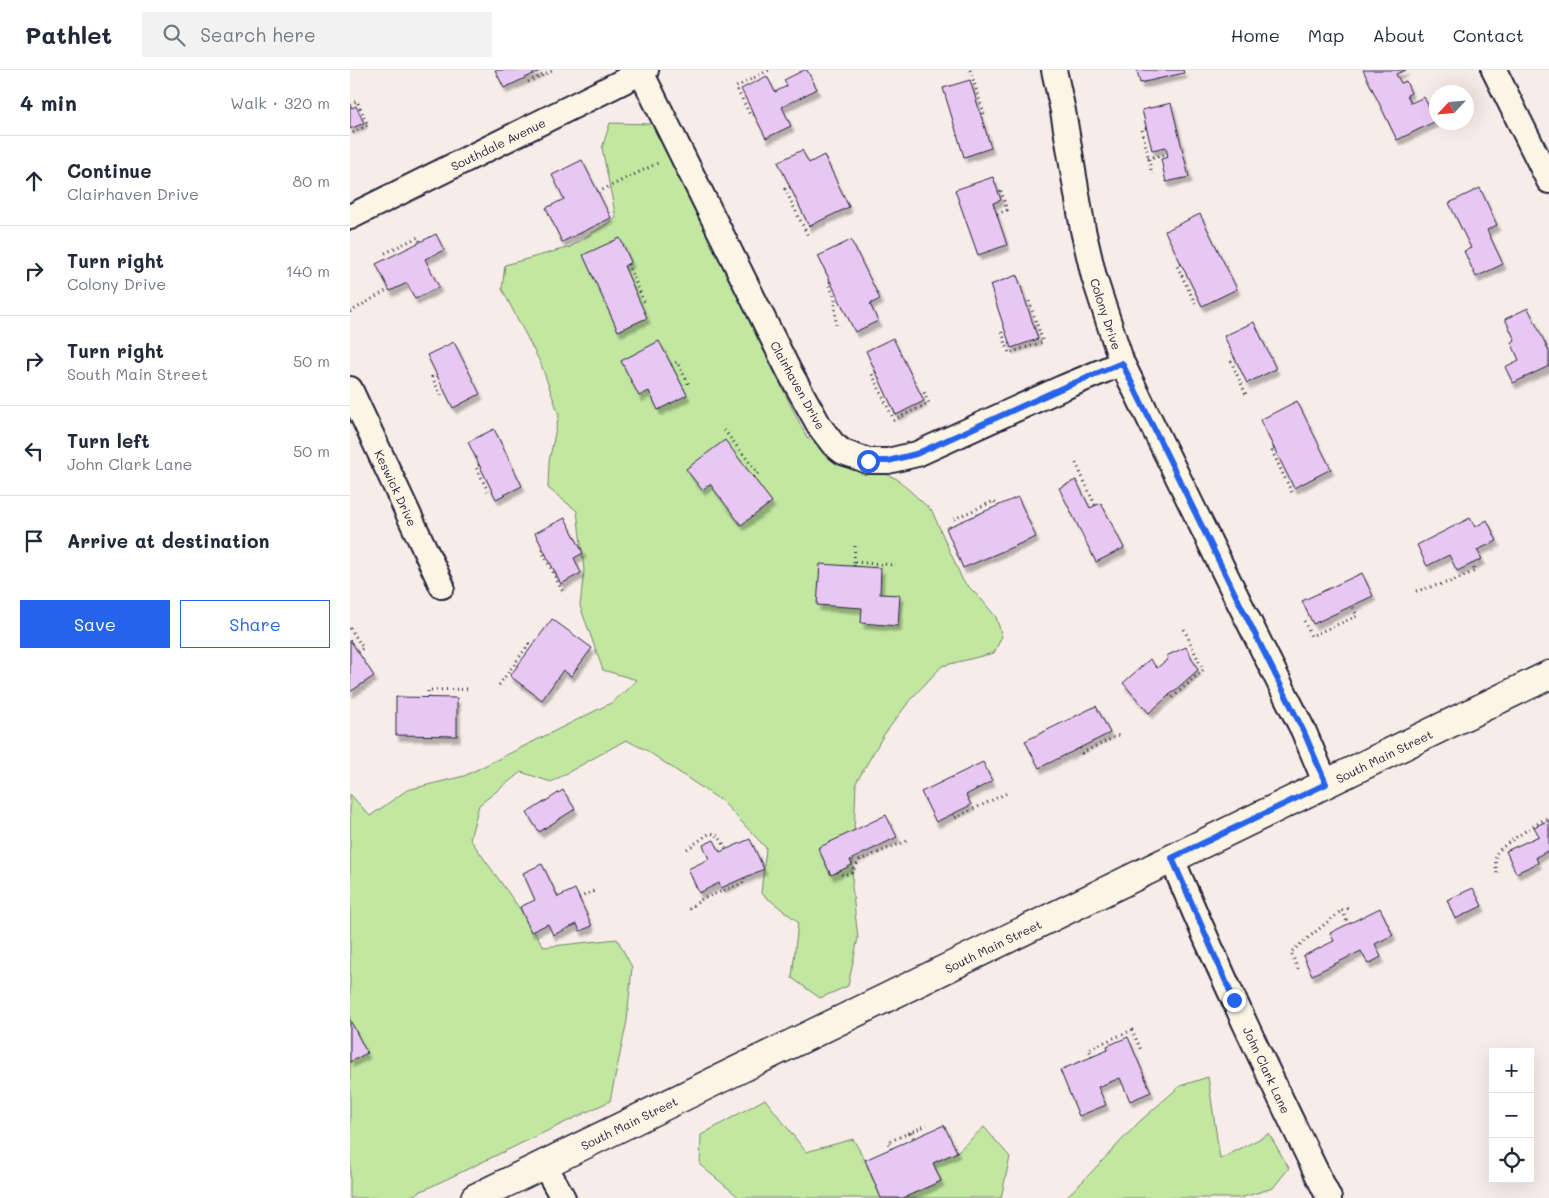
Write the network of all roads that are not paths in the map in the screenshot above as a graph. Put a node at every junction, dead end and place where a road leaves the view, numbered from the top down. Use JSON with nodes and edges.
{"nodes":[{"id":1,"x":1054,"y":70,"type":"edge"},
{"id":2,"x":1494,"y":70,"type":"edge"},
{"id":3,"x":642,"y":71,"type":"edge"},
{"id":4,"x":1549,"y":181,"type":"edge"},
{"id":5,"x":350,"y":216,"type":"edge"},
{"id":6,"x":1122,"y":363,"type":"junction"},
{"id":7,"x":350,"y":389,"type":"edge"},
{"id":8,"x":442,"y":586,"type":"dead end"},
{"id":9,"x":1549,"y":676,"type":"edge"},
{"id":10,"x":1326,"y":784,"type":"junction"},
{"id":11,"x":1172,"y":858,"type":"junction"},
{"id":12,"x":544,"y":1164,"type":"junction"},
{"id":13,"x":475,"y":1198,"type":"edge"},
{"id":14,"x":563,"y":1198,"type":"edge"},
{"id":15,"x":1329,"y":1198,"type":"edge"}],
"edges":[{"from":1,"to":6,"type":"street","name":"Colony Drive"},
{"from":2,"to":4,"type":"street"},
{"from":3,"to":5,"type":"street","name":"Southdale Avenue"},
{"from":3,"to":6,"type":"street","name":"Clairhaven Drive"},
{"from":6,"to":10,"type":"street","name":"Colony Drive"},
{"from":7,"to":8,"type":"street","name":"Keswick Drive"},
{"from":9,"to":10,"type":"main road","name":"South Main Street"},
{"from":10,"to":11,"type":"main road","name":"South Main Street"},
{"from":11,"to":12,"type":"main road","name":"South Main Street"},
{"from":11,"to":15,"type":"street","name":"John Clark Lane"},
{"from":12,"to":13,"type":"main road","name":"South Main Street"},
{"from":12,"to":14,"type":"street"}]}
